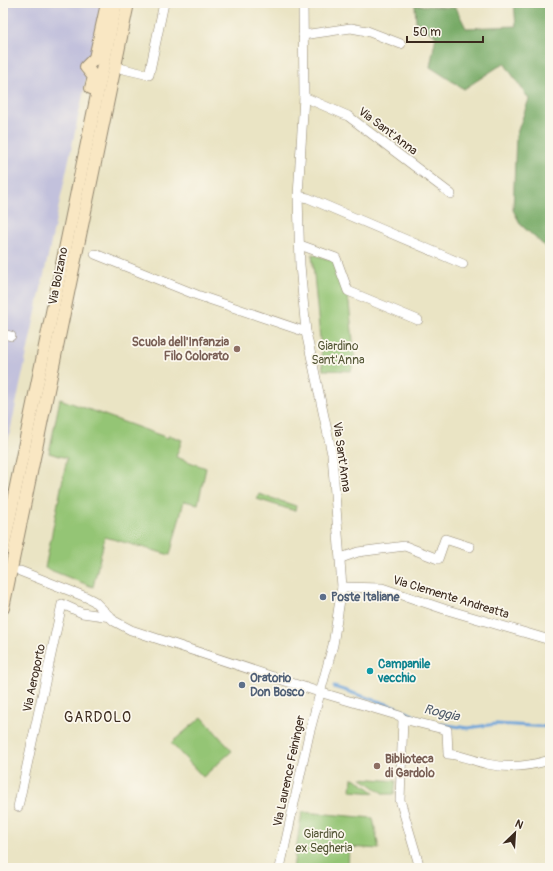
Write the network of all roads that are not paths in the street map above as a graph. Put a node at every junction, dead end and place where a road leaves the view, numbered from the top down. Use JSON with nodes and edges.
{"nodes":[{"id":1,"x":107,"y":3,"type":"edge"},
{"id":2,"x":116,"y":3,"type":"edge"},
{"id":3,"x":128,"y":3,"type":"edge"},
{"id":4,"x":164,"y":3,"type":"edge"},
{"id":5,"x":303,"y":3,"type":"edge"},
{"id":6,"x":303,"y":35,"type":"junction"},
{"id":7,"x":401,"y":44,"type":"dead end"},
{"id":8,"x":115,"y":67,"type":"junction"},
{"id":9,"x":304,"y":97,"type":"junction"},
{"id":10,"x":82,"y":159,"type":"junction"},
{"id":11,"x":451,"y":194,"type":"dead end"},
{"id":12,"x":298,"y":196,"type":"junction"},
{"id":13,"x":300,"y":245,"type":"junction"},
{"id":14,"x":95,"y":254,"type":"dead end"},
{"id":15,"x":463,"y":264,"type":"dead end"},
{"id":16,"x":418,"y":320,"type":"dead end"},
{"id":17,"x":306,"y":332,"type":"junction"},
{"id":18,"x":470,"y":547,"type":"dead end"},
{"id":19,"x":3,"y":549,"type":"edge"},
{"id":20,"x":341,"y":558,"type":"junction"},
{"id":21,"x":20,"y":571,"type":"dead end"},
{"id":22,"x":342,"y":588,"type":"junction"},
{"id":23,"x":3,"y":608,"type":"edge"},
{"id":24,"x":111,"y":617,"type":"junction"},
{"id":25,"x":550,"y":640,"type":"edge"},
{"id":26,"x":319,"y":692,"type":"junction"},
{"id":27,"x":403,"y":719,"type":"junction"},
{"id":28,"x":550,"y":760,"type":"edge"},
{"id":29,"x":18,"y":807,"type":"dead end"},
{"id":30,"x":283,"y":856,"type":"junction"},
{"id":31,"x":280,"y":868,"type":"edge"},
{"id":32,"x":283,"y":868,"type":"edge"},
{"id":33,"x":420,"y":868,"type":"edge"}],
"edges":[{"from":1,"to":10,"type":"main road"},
{"from":2,"to":10,"type":"main road","name":"Via Bolzano"},
{"from":3,"to":8,"type":"main road","name":"Via Bolzano"},
{"from":4,"to":8,"type":"street"},
{"from":5,"to":6,"type":"street","name":"Via Sant'Anna"},
{"from":6,"to":7,"type":"street"},
{"from":6,"to":9,"type":"street","name":"Via Sant'Anna"},
{"from":8,"to":23,"type":"main road","name":"Via Bolzano"},
{"from":9,"to":11,"type":"street","name":"Via Sant'Anna"},
{"from":9,"to":12,"type":"street","name":"Via Sant'Anna"},
{"from":10,"to":19,"type":"main road","name":"Via Bolzano"},
{"from":12,"to":13,"type":"street","name":"Via Sant'Anna"},
{"from":12,"to":15,"type":"street"},
{"from":13,"to":16,"type":"street"},
{"from":13,"to":17,"type":"street","name":"Via Sant'Anna"},
{"from":14,"to":17,"type":"street"},
{"from":17,"to":20,"type":"street","name":"Via Sant'Anna"},
{"from":18,"to":20,"type":"street"},
{"from":20,"to":22,"type":"street","name":"Via Sant'Anna"},
{"from":21,"to":24,"type":"street","name":"Via Aeroporto"},
{"from":22,"to":25,"type":"street","name":"Via Clemente Andreatta"},
{"from":22,"to":26,"type":"street","name":"Via Laurence Feininger"},
{"from":24,"to":26,"type":"street","name":"Via Aeroporto"},
{"from":24,"to":29,"type":"street","name":"Via Aeroporto"},
{"from":26,"to":27,"type":"street","name":"Via Aeroporto"},
{"from":26,"to":30,"type":"street","name":"Via Laurence Feininger"},
{"from":27,"to":28,"type":"street","name":"Via Aeroporto"},
{"from":27,"to":33,"type":"street"},
{"from":30,"to":31,"type":"street","name":"Via Laurence Feininger"},
{"from":30,"to":32,"type":"street","name":"Via Laurence Feininger"}]}
